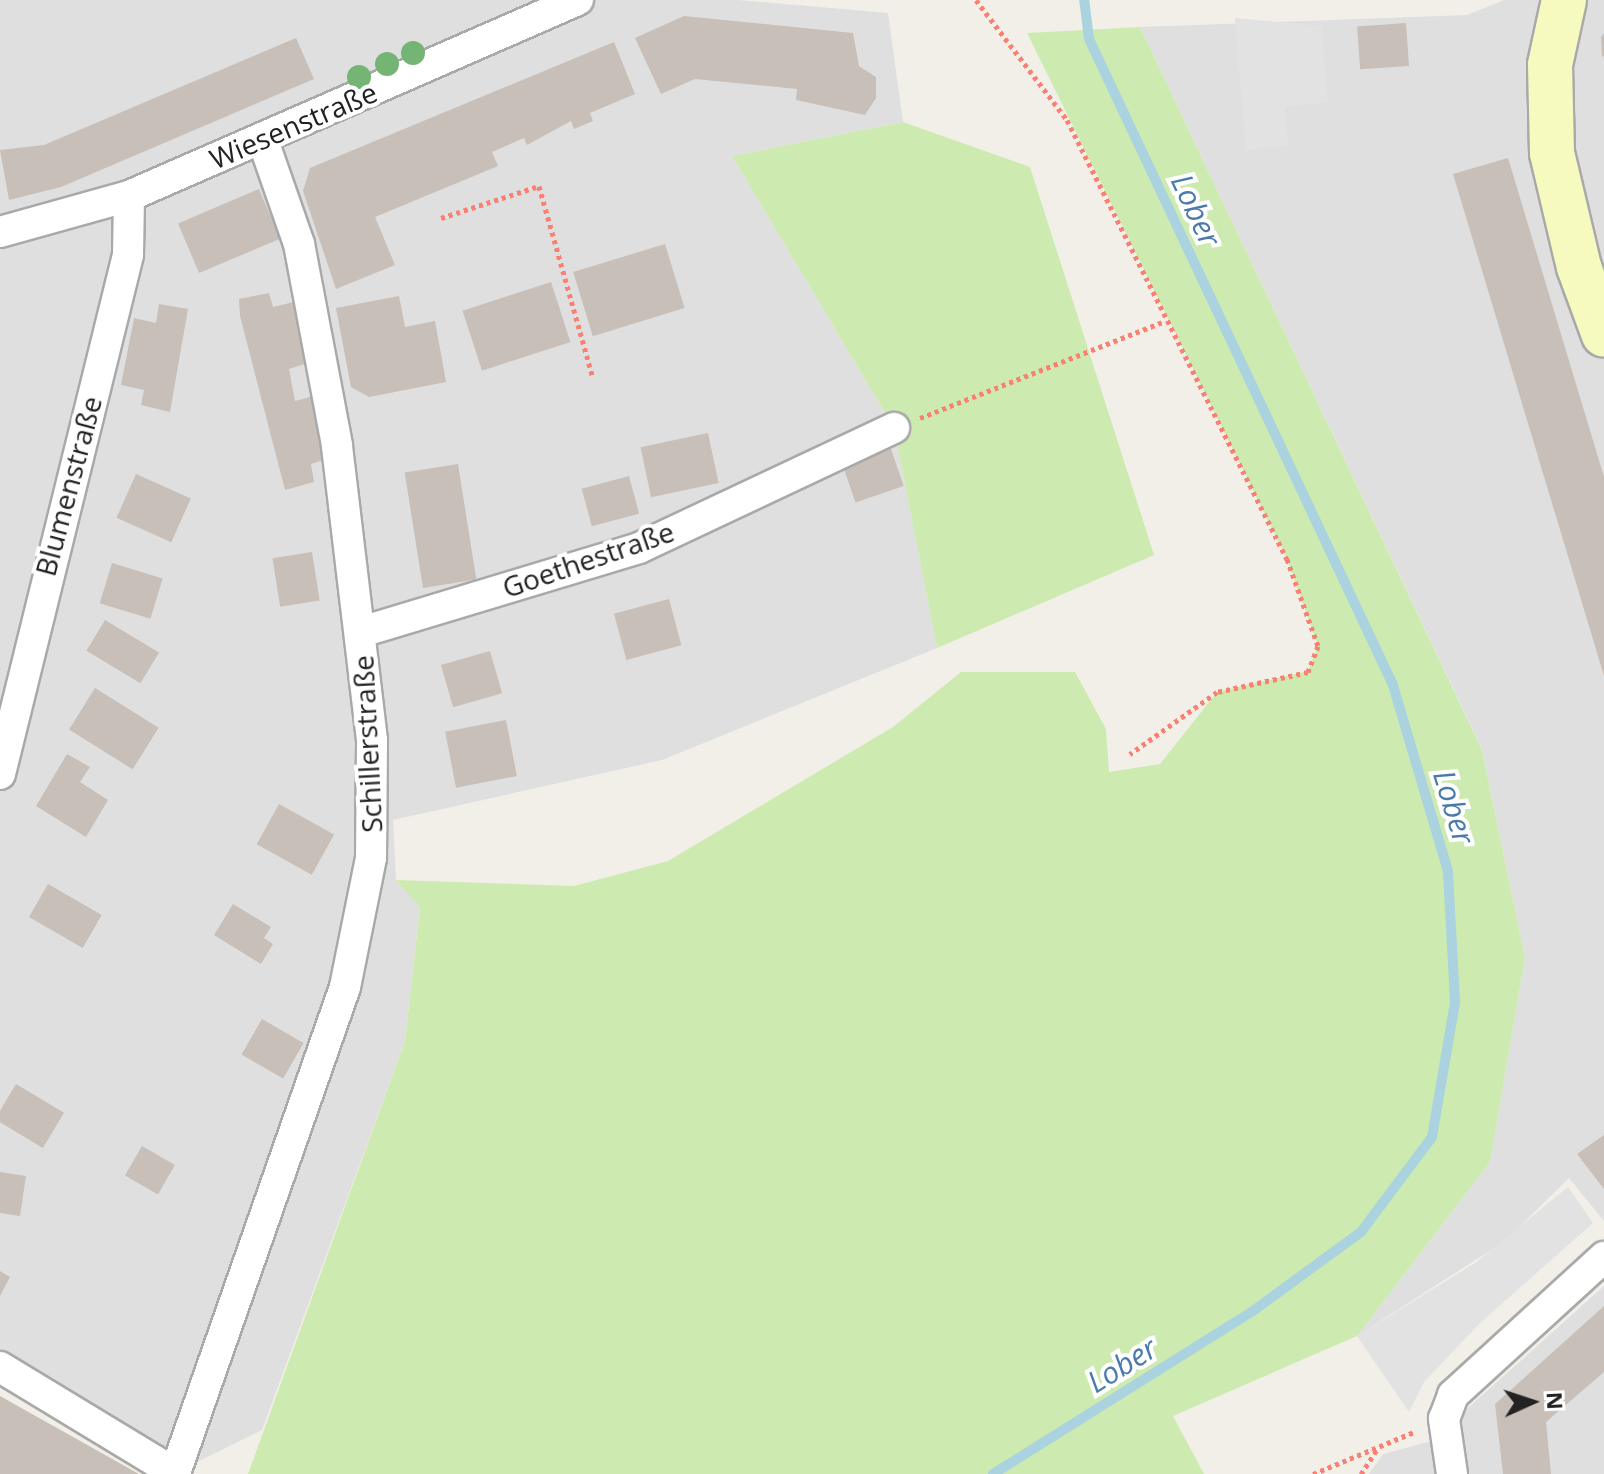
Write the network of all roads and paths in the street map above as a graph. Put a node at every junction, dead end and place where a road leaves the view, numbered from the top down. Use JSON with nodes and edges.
{"nodes":[{"id":1,"x":578,"y":0,"type":"edge"},
{"id":2,"x":976,"y":0,"type":"edge"},
{"id":3,"x":1564,"y":0,"type":"edge"},
{"id":4,"x":262,"y":138,"type":"junction"},
{"id":5,"x":129,"y":196,"type":"junction"},
{"id":6,"x":441,"y":218,"type":"dead end"},
{"id":7,"x":0,"y":232,"type":"edge"},
{"id":8,"x":1165,"y":321,"type":"junction"},
{"id":9,"x":1604,"y":335,"type":"edge"},
{"id":10,"x":593,"y":378,"type":"dead end"},
{"id":11,"x":894,"y":428,"type":"joint"},
{"id":12,"x":361,"y":632,"type":"junction"},
{"id":13,"x":1130,"y":754,"type":"dead end"},
{"id":14,"x":0,"y":774,"type":"edge"},
{"id":15,"x":1604,"y":1257,"type":"edge"},
{"id":16,"x":0,"y":1367,"type":"edge"},
{"id":17,"x":1444,"y":1419,"type":"junction"},
{"id":18,"x":1378,"y":1446,"type":"junction"},
{"id":19,"x":175,"y":1473,"type":"edge"},
{"id":20,"x":1313,"y":1474,"type":"edge"},
{"id":21,"x":1361,"y":1474,"type":"edge"},
{"id":22,"x":1452,"y":1474,"type":"edge"}],
"edges":[{"from":1,"to":4,"type":"street","name":"Wiesenstraße"},
{"from":2,"to":8,"type":"path"},
{"from":3,"to":9,"type":"street"},
{"from":4,"to":5,"type":"street","name":"Wiesenstraße"},
{"from":4,"to":12,"type":"street","name":"Schillerstraße"},
{"from":5,"to":7,"type":"street","name":"Wiesenstraße"},
{"from":5,"to":14,"type":"street","name":"Blumenstraße"},
{"from":6,"to":10,"type":"path"},
{"from":8,"to":11,"type":"path"},
{"from":8,"to":13,"type":"path"},
{"from":11,"to":12,"type":"street","name":"Goethestraße"},
{"from":12,"to":19,"type":"street","name":"Schillerstraße"},
{"from":15,"to":17,"type":"street"},
{"from":16,"to":19,"type":"street"},
{"from":17,"to":18,"type":"path"},
{"from":17,"to":22,"type":"street"},
{"from":18,"to":20,"type":"path"},
{"from":18,"to":21,"type":"path"}]}
